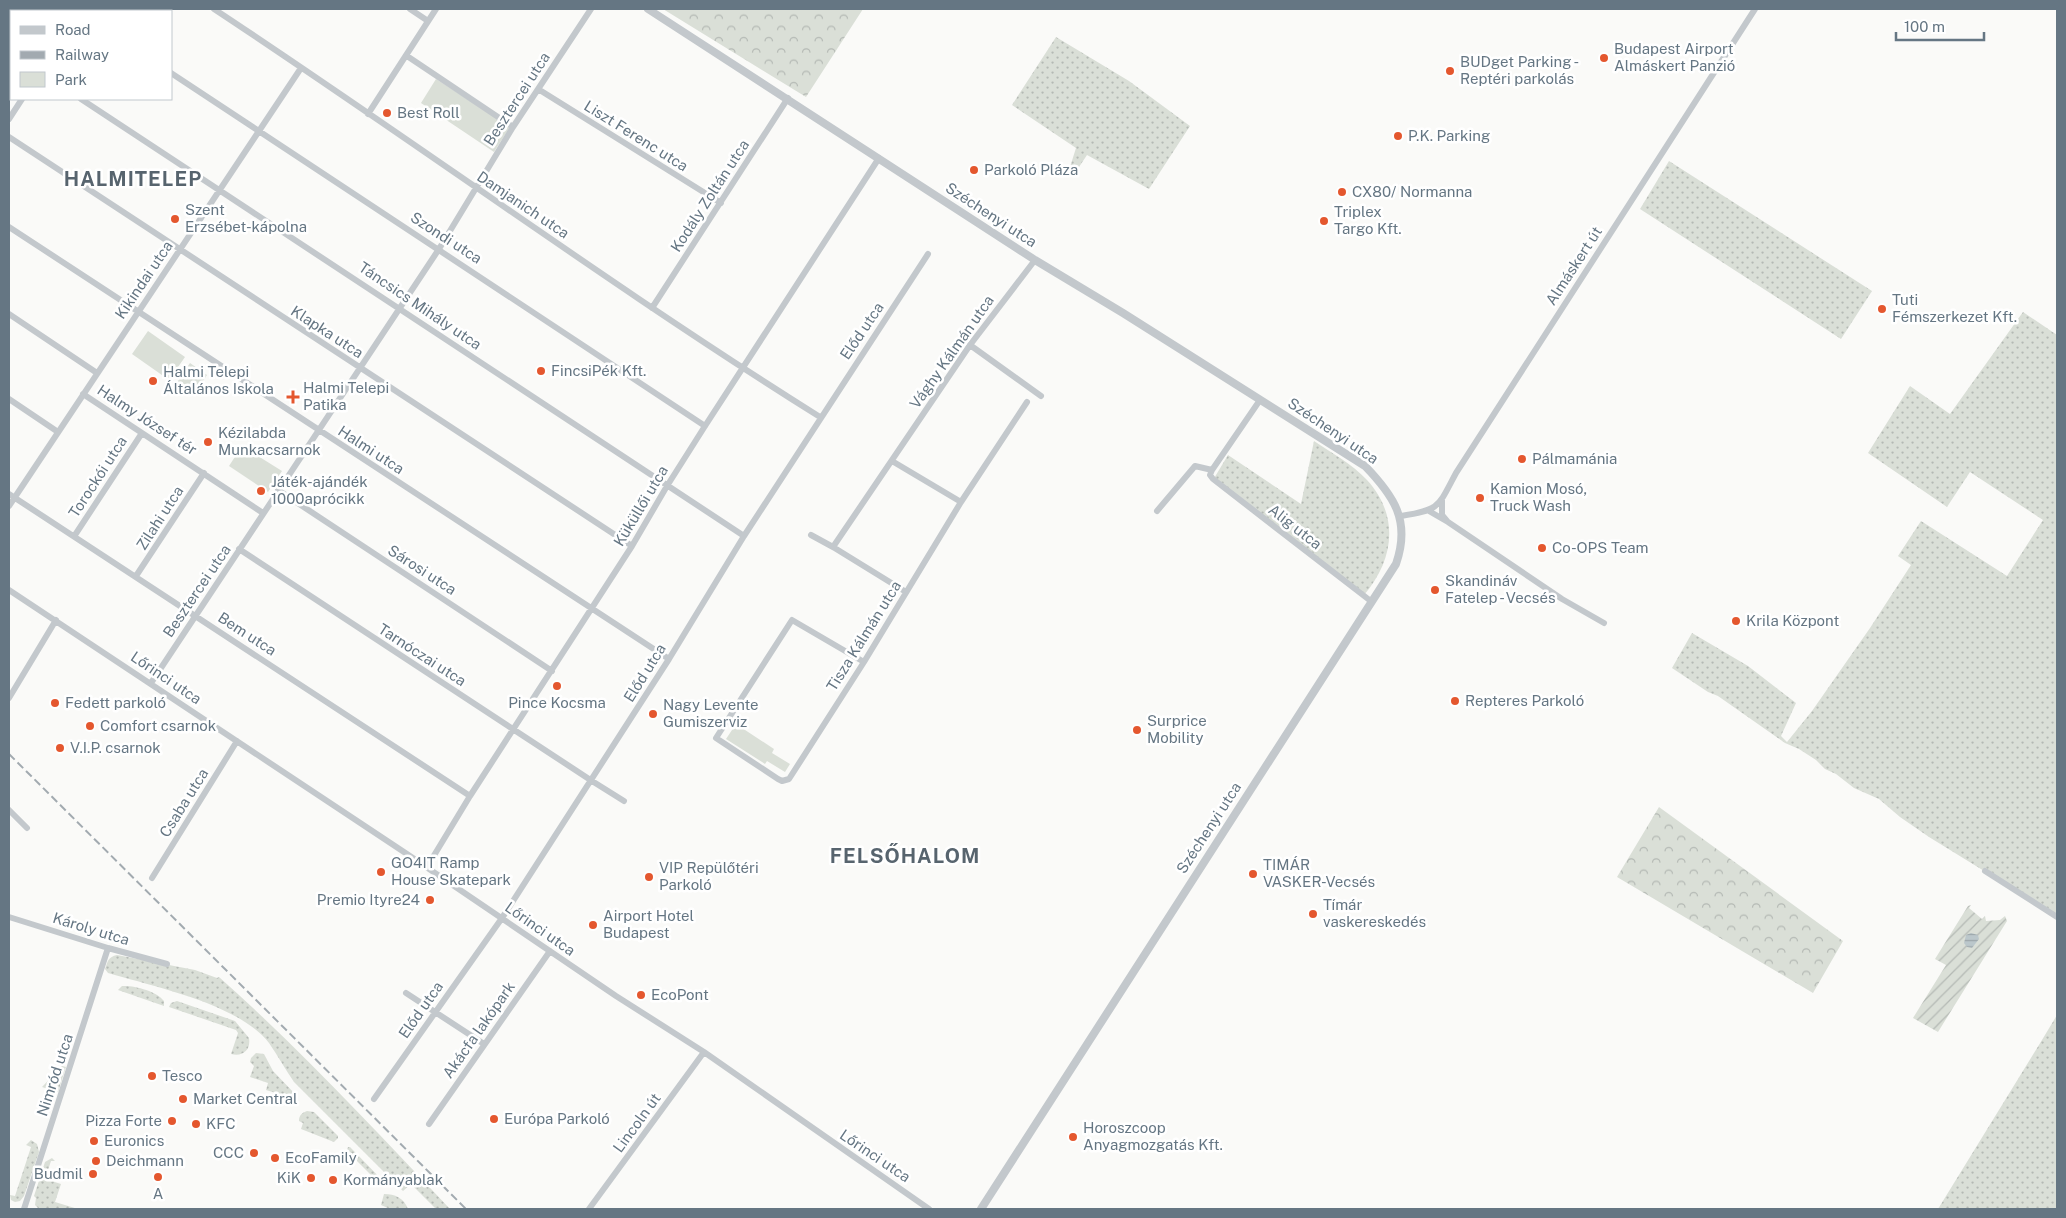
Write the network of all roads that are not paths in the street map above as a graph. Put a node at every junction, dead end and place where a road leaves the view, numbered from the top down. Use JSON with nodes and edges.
{"nodes":[{"id":1,"x":74,"y":9,"type":"edge"},
{"id":2,"x":214,"y":9,"type":"edge"},
{"id":3,"x":228,"y":9,"type":"edge"},
{"id":4,"x":410,"y":9,"type":"edge"},
{"id":5,"x":436,"y":9,"type":"edge"},
{"id":6,"x":591,"y":9,"type":"edge"},
{"id":7,"x":648,"y":9,"type":"edge"},
{"id":8,"x":1755,"y":9,"type":"edge"},
{"id":9,"x":80,"y":10,"type":"edge"},
{"id":10,"x":224,"y":15,"type":"junction"},
{"id":11,"x":428,"y":21,"type":"junction"},
{"id":12,"x":407,"y":56,"type":"junction"},
{"id":13,"x":301,"y":68,"type":"junction"},
{"id":14,"x":172,"y":74,"type":"edge"},
{"id":15,"x":538,"y":90,"type":"junction"},
{"id":16,"x":788,"y":98,"type":"junction"},
{"id":17,"x":21,"y":100,"type":"edge"},
{"id":18,"x":83,"y":100,"type":"edge"},
{"id":19,"x":368,"y":114,"type":"junction"},
{"id":20,"x":9,"y":119,"type":"edge"},
{"id":21,"x":513,"y":127,"type":"junction"},
{"id":22,"x":258,"y":130,"type":"junction"},
{"id":23,"x":9,"y":137,"type":"edge"},
{"id":24,"x":879,"y":158,"type":"junction"},
{"id":25,"x":475,"y":188,"type":"junction"},
{"id":26,"x":219,"y":189,"type":"junction"},
{"id":27,"x":720,"y":203,"type":"junction"},
{"id":28,"x":9,"y":227,"type":"edge"},
{"id":29,"x":179,"y":249,"type":"junction"},
{"id":30,"x":439,"y":249,"type":"junction"},
{"id":31,"x":928,"y":254,"type":"dead end"},
{"id":32,"x":1035,"y":260,"type":"junction"},
{"id":33,"x":399,"y":307,"type":"junction"},
{"id":34,"x":652,"y":308,"type":"junction"},
{"id":35,"x":137,"y":312,"type":"junction"},
{"id":36,"x":9,"y":314,"type":"edge"},
{"id":37,"x":970,"y":344,"type":"junction"},
{"id":38,"x":359,"y":368,"type":"junction"},
{"id":39,"x":743,"y":369,"type":"junction"},
{"id":40,"x":98,"y":373,"type":"junction"},
{"id":41,"x":84,"y":394,"type":"junction"},
{"id":42,"x":1041,"y":396,"type":"dead end"},
{"id":43,"x":9,"y":399,"type":"edge"},
{"id":44,"x":1260,"y":400,"type":"junction"},
{"id":45,"x":1027,"y":402,"type":"dead end"},
{"id":46,"x":820,"y":417,"type":"junction"},
{"id":47,"x":706,"y":426,"type":"junction"},
{"id":48,"x":318,"y":430,"type":"junction"},
{"id":49,"x":58,"y":432,"type":"junction"},
{"id":50,"x":142,"y":433,"type":"junction"},
{"id":51,"x":892,"y":461,"type":"junction"},
{"id":52,"x":1212,"y":470,"type":"junction"},
{"id":53,"x":204,"y":473,"type":"junction"},
{"id":54,"x":667,"y":486,"type":"junction"},
{"id":55,"x":278,"y":490,"type":"junction"},
{"id":56,"x":12,"y":496,"type":"edge"},
{"id":57,"x":1442,"y":499,"type":"junction"},
{"id":58,"x":960,"y":502,"type":"junction"},
{"id":59,"x":9,"y":506,"type":"edge"},
{"id":60,"x":1157,"y":511,"type":"dead end"},
{"id":61,"x":1428,"y":511,"type":"junction"},
{"id":62,"x":263,"y":512,"type":"junction"},
{"id":63,"x":1401,"y":516,"type":"junction"},
{"id":64,"x":1448,"y":522,"type":"junction"},
{"id":65,"x":811,"y":534,"type":"dead end"},
{"id":66,"x":75,"y":535,"type":"junction"},
{"id":67,"x":744,"y":536,"type":"junction"},
{"id":68,"x":632,"y":546,"type":"junction"},
{"id":69,"x":833,"y":547,"type":"junction"},
{"id":70,"x":239,"y":549,"type":"junction"},
{"id":71,"x":136,"y":576,"type":"junction"},
{"id":72,"x":9,"y":590,"type":"edge"},
{"id":73,"x":906,"y":592,"type":"junction"},
{"id":74,"x":1372,"y":602,"type":"junction"},
{"id":75,"x":592,"y":610,"type":"junction"},
{"id":76,"x":195,"y":615,"type":"junction"},
{"id":77,"x":56,"y":620,"type":"junction"},
{"id":78,"x":1604,"y":623,"type":"dead end"},
{"id":79,"x":669,"y":659,"type":"junction"},
{"id":80,"x":864,"y":662,"type":"junction"},
{"id":81,"x":552,"y":671,"type":"junction"},
{"id":82,"x":151,"y":682,"type":"junction"},
{"id":83,"x":9,"y":698,"type":"edge"},
{"id":84,"x":514,"y":730,"type":"junction"},
{"id":85,"x":237,"y":740,"type":"junction"},
{"id":86,"x":592,"y":782,"type":"junction"},
{"id":87,"x":470,"y":796,"type":"junction"},
{"id":88,"x":624,"y":801,"type":"dead end"},
{"id":89,"x":9,"y":810,"type":"edge"},
{"id":90,"x":27,"y":828,"type":"dead end"},
{"id":91,"x":427,"y":868,"type":"junction"},
{"id":92,"x":1985,"y":871,"type":"dead end"},
{"id":93,"x":152,"y":878,"type":"dead end"},
{"id":94,"x":9,"y":917,"type":"edge"},
{"id":95,"x":2057,"y":917,"type":"edge"},
{"id":96,"x":502,"y":918,"type":"junction"},
{"id":97,"x":108,"y":948,"type":"junction"},
{"id":98,"x":550,"y":951,"type":"junction"},
{"id":99,"x":167,"y":964,"type":"dead end"},
{"id":100,"x":406,"y":993,"type":"dead end"},
{"id":101,"x":435,"y":1011,"type":"junction"},
{"id":102,"x":484,"y":1044,"type":"junction"},
{"id":103,"x":704,"y":1052,"type":"junction"},
{"id":104,"x":374,"y":1099,"type":"dead end"},
{"id":105,"x":429,"y":1124,"type":"dead end"},
{"id":106,"x":24,"y":1209,"type":"edge"},
{"id":107,"x":589,"y":1209,"type":"edge"},
{"id":108,"x":929,"y":1209,"type":"edge"},
{"id":109,"x":981,"y":1209,"type":"edge"}],
"edges":[{"from":1,"to":9,"type":"street"},
{"from":2,"to":10,"type":"street","name":"Damjanich utca"},
{"from":3,"to":10,"type":"street"},
{"from":4,"to":11,"type":"street"},
{"from":5,"to":11,"type":"street"},
{"from":6,"to":15,"type":"street","name":"Besztercei utca"},
{"from":7,"to":16,"type":"street","name":"Széchenyi utca"},
{"from":8,"to":57,"type":"street","name":"Almáskert út"},
{"from":10,"to":13,"type":"street","name":"Damjanich utca"},
{"from":11,"to":12,"type":"street"},
{"from":12,"to":19,"type":"street"},
{"from":12,"to":21,"type":"street"},
{"from":13,"to":19,"type":"street","name":"Damjanich utca"},
{"from":13,"to":22,"type":"street","name":"Kikindai utca"},
{"from":14,"to":22,"type":"street","name":"Szondi utca"},
{"from":15,"to":21,"type":"street","name":"Besztercei utca"},
{"from":15,"to":27,"type":"street","name":"Liszt Ferenc utca"},
{"from":16,"to":24,"type":"street","name":"Széchenyi utca"},
{"from":16,"to":27,"type":"street","name":"Kodály Zoltán utca"},
{"from":17,"to":20,"type":"street"},
{"from":18,"to":26,"type":"street","name":"Táncsics Mihály utca"},
{"from":19,"to":25,"type":"street","name":"Damjanich utca"},
{"from":21,"to":25,"type":"street","name":"Besztercei utca"},
{"from":22,"to":26,"type":"street","name":"Kikindai utca"},
{"from":22,"to":30,"type":"street","name":"Szondi utca"},
{"from":23,"to":29,"type":"street","name":"Klapka utca"},
{"from":24,"to":32,"type":"street","name":"Széchenyi utca"},
{"from":24,"to":39,"type":"street","name":"Küküllői utca"},
{"from":25,"to":30,"type":"street","name":"Besztercei utca"},
{"from":25,"to":34,"type":"street","name":"Damjanich utca"},
{"from":26,"to":29,"type":"street","name":"Kikindai utca"},
{"from":26,"to":33,"type":"street","name":"Táncsics Mihály utca"},
{"from":27,"to":34,"type":"street","name":"Kodály Zoltán utca"},
{"from":28,"to":35,"type":"street","name":"Halmi utca"},
{"from":29,"to":35,"type":"street","name":"Kikindai utca"},
{"from":29,"to":38,"type":"street","name":"Klapka utca"},
{"from":30,"to":33,"type":"street","name":"Besztercei utca"},
{"from":30,"to":47,"type":"street","name":"Szondi utca"},
{"from":31,"to":46,"type":"street","name":"Előd utca"},
{"from":32,"to":37,"type":"street","name":"Vághy Kálmán utca"},
{"from":32,"to":44,"type":"street","name":"Széchenyi utca"},
{"from":33,"to":38,"type":"street","name":"Besztercei utca"},
{"from":33,"to":54,"type":"street","name":"Táncsics Mihály utca"},
{"from":34,"to":39,"type":"street","name":"Damjanich utca"},
{"from":35,"to":40,"type":"street","name":"Kikindai utca"},
{"from":35,"to":48,"type":"street","name":"Halmi utca"},
{"from":36,"to":40,"type":"street"},
{"from":37,"to":42,"type":"street"},
{"from":37,"to":51,"type":"street","name":"Vághy Kálmán utca"},
{"from":38,"to":48,"type":"street","name":"Besztercei utca"},
{"from":38,"to":68,"type":"street","name":"Klapka utca"},
{"from":39,"to":46,"type":"street","name":"Damjanich utca"},
{"from":39,"to":47,"type":"street","name":"Küküllői utca"},
{"from":40,"to":41,"type":"street","name":"Kikindai utca"},
{"from":41,"to":49,"type":"street","name":"Kikindai utca"},
{"from":41,"to":50,"type":"street","name":"Halmy József tér"},
{"from":43,"to":49,"type":"street"},
{"from":44,"to":52,"type":"street"},
{"from":44,"to":63,"type":"street","name":"Széchenyi utca"},
{"from":45,"to":58,"type":"street","name":"Tisza Kálmán utca"},
{"from":46,"to":67,"type":"street","name":"Előd utca"},
{"from":47,"to":54,"type":"street","name":"Küküllői utca"},
{"from":48,"to":55,"type":"street"},
{"from":48,"to":75,"type":"street","name":"Halmi utca"},
{"from":49,"to":56,"type":"street","name":"Kikindai utca"},
{"from":50,"to":53,"type":"street","name":"Halmy József tér"},
{"from":50,"to":66,"type":"street","name":"Torockói utca"},
{"from":51,"to":58,"type":"street"},
{"from":51,"to":69,"type":"street","name":"Vághy Kálmán utca"},
{"from":52,"to":60,"type":"street"},
{"from":52,"to":74,"type":"street","name":"Alig utca"},
{"from":53,"to":62,"type":"street","name":"Halmy József tér"},
{"from":53,"to":71,"type":"street","name":"Zilahi utca"},
{"from":54,"to":67,"type":"street","name":"Táncsics Mihály utca"},
{"from":54,"to":68,"type":"street","name":"Küküllői utca"},
{"from":55,"to":62,"type":"street"},
{"from":55,"to":81,"type":"street","name":"Sárosi utca"},
{"from":56,"to":59,"type":"street","name":"Kikindai utca"},
{"from":56,"to":66,"type":"street","name":"Bem utca"},
{"from":57,"to":61,"type":"street","name":"Almáskert út"},
{"from":57,"to":64,"type":"street"},
{"from":58,"to":73,"type":"street","name":"Tisza Kálmán utca"},
{"from":61,"to":63,"type":"street"},
{"from":61,"to":64,"type":"street"},
{"from":62,"to":70,"type":"street","name":"Besztercei utca"},
{"from":63,"to":74,"type":"street","name":"Széchenyi utca"},
{"from":64,"to":78,"type":"street"},
{"from":65,"to":69,"type":"street"},
{"from":66,"to":71,"type":"street","name":"Bem utca"},
{"from":67,"to":79,"type":"street","name":"Előd utca"},
{"from":68,"to":75,"type":"street","name":"Küküllői utca"},
{"from":69,"to":73,"type":"street"},
{"from":70,"to":76,"type":"street","name":"Besztercei utca"},
{"from":70,"to":84,"type":"street","name":"Tarnóczai utca"},
{"from":71,"to":76,"type":"street","name":"Bem utca"},
{"from":72,"to":77,"type":"street","name":"Lőrinci utca"},
{"from":73,"to":80,"type":"street","name":"Tisza Kálmán utca"},
{"from":74,"to":109,"type":"street","name":"Széchenyi utca"},
{"from":75,"to":79,"type":"street","name":"Halmi utca"},
{"from":75,"to":81,"type":"street","name":"Küküllői utca"},
{"from":76,"to":82,"type":"street","name":"Besztercei utca"},
{"from":76,"to":87,"type":"street","name":"Bem utca"},
{"from":77,"to":82,"type":"street","name":"Lőrinci utca"},
{"from":77,"to":83,"type":"street"},
{"from":79,"to":86,"type":"street","name":"Előd utca"},
{"from":80,"to":80,"type":"street","name":"Tisza Kálmán utca"},
{"from":81,"to":84,"type":"street","name":"Küküllői utca"},
{"from":82,"to":85,"type":"street","name":"Lőrinci utca"},
{"from":84,"to":86,"type":"street","name":"Tarnóczai utca"},
{"from":84,"to":87,"type":"street","name":"Küküllői utca"},
{"from":85,"to":91,"type":"street","name":"Lőrinci utca"},
{"from":85,"to":93,"type":"street","name":"Csaba utca"},
{"from":86,"to":88,"type":"street","name":"Tarnóczai utca"},
{"from":86,"to":96,"type":"street","name":"Előd utca"},
{"from":87,"to":91,"type":"street","name":"Küküllői utca"},
{"from":89,"to":90,"type":"street"},
{"from":91,"to":96,"type":"street","name":"Lőrinci utca"},
{"from":92,"to":95,"type":"street"},
{"from":94,"to":97,"type":"street","name":"Károly utca"},
{"from":96,"to":98,"type":"street","name":"Lőrinci utca"},
{"from":96,"to":101,"type":"street","name":"Előd utca"},
{"from":97,"to":99,"type":"street","name":"Károly utca"},
{"from":97,"to":106,"type":"street","name":"Nimród utca"},
{"from":98,"to":102,"type":"street","name":"Akácfa lakópark"},
{"from":98,"to":103,"type":"street","name":"Lőrinci utca"},
{"from":100,"to":101,"type":"street"},
{"from":101,"to":102,"type":"street"},
{"from":101,"to":104,"type":"street","name":"Előd utca"},
{"from":102,"to":105,"type":"street","name":"Akácfa lakópark"},
{"from":103,"to":107,"type":"street","name":"Lincoln út"},
{"from":103,"to":108,"type":"street","name":"Lőrinci utca"}]}
